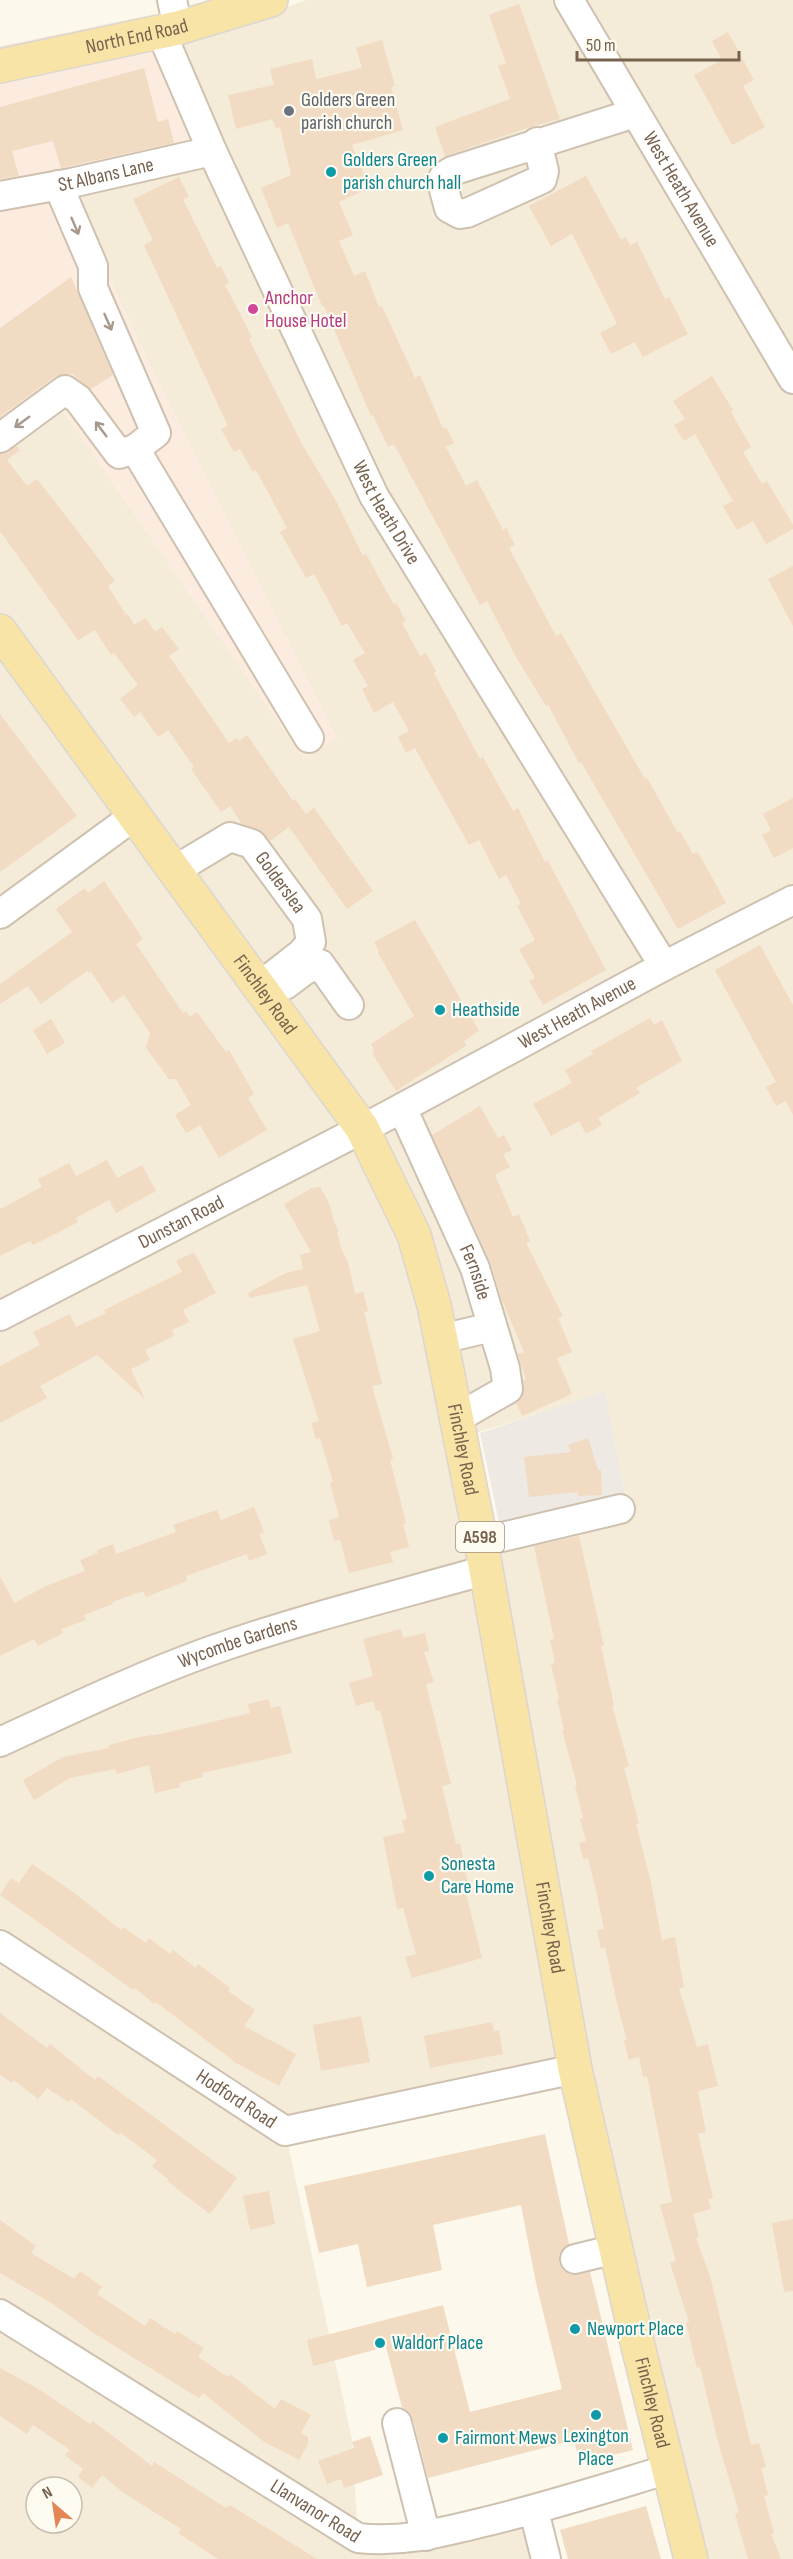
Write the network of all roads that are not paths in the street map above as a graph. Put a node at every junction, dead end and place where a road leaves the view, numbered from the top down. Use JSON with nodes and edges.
{"nodes":[{"id":1,"x":271,"y":0,"type":"edge"},
{"id":2,"x":569,"y":0,"type":"edge"},
{"id":3,"x":170,"y":20,"type":"edge"},
{"id":4,"x":0,"y":66,"type":"edge"},
{"id":5,"x":634,"y":113,"type":"junction"},
{"id":6,"x":537,"y":142,"type":"dead end"},
{"id":7,"x":213,"y":151,"type":"junction"},
{"id":8,"x":58,"y":185,"type":"junction"},
{"id":9,"x":0,"y":196,"type":"edge"},
{"id":10,"x":793,"y":379,"type":"edge"},
{"id":11,"x":0,"y":438,"type":"edge"},
{"id":12,"x":135,"y":449,"type":"junction"},
{"id":13,"x":0,"y":631,"type":"edge"},
{"id":14,"x":309,"y":738,"type":"dead end"},
{"id":15,"x":134,"y":816,"type":"junction"},
{"id":16,"x":175,"y":870,"type":"junction"},
{"id":17,"x":792,"y":902,"type":"edge"},
{"id":18,"x":0,"y":914,"type":"edge"},
{"id":19,"x":664,"y":966,"type":"junction"},
{"id":20,"x":264,"y":992,"type":"junction"},
{"id":21,"x":349,"y":1005,"type":"dead end"},
{"id":22,"x":402,"y":1108,"type":"junction"},
{"id":23,"x":363,"y":1128,"type":"junction"},
{"id":24,"x":0,"y":1316,"type":"edge"},
{"id":25,"x":492,"y":1327,"type":"junction"},
{"id":26,"x":441,"y":1339,"type":"junction"},
{"id":27,"x":457,"y":1418,"type":"junction"},
{"id":28,"x":620,"y":1509,"type":"dead end"},
{"id":29,"x":484,"y":1556,"type":"junction"},
{"id":30,"x":0,"y":1742,"type":"edge"},
{"id":31,"x":0,"y":1945,"type":"edge"},
{"id":32,"x":575,"y":2069,"type":"junction"},
{"id":33,"x":616,"y":2249,"type":"junction"},
{"id":34,"x":575,"y":2259,"type":"dead end"},
{"id":35,"x":0,"y":2314,"type":"edge"},
{"id":36,"x":397,"y":2423,"type":"dead end"},
{"id":37,"x":669,"y":2469,"type":"junction"},
{"id":38,"x":534,"y":2511,"type":"junction"},
{"id":39,"x":426,"y":2536,"type":"junction"},
{"id":40,"x":546,"y":2559,"type":"edge"},
{"id":41,"x":692,"y":2559,"type":"edge"}],
"edges":[{"from":1,"to":3,"type":"main road","name":"North End Road"},
{"from":2,"to":5,"type":"street","name":"West Heath Avenue"},
{"from":3,"to":4,"type":"main road","name":"North End Road"},
{"from":3,"to":7,"type":"street","name":"West Heath Drive"},
{"from":5,"to":6,"type":"street"},
{"from":5,"to":10,"type":"street","name":"West Heath Avenue"},
{"from":7,"to":8,"type":"street","name":"St Albans Lane"},
{"from":7,"to":19,"type":"street","name":"West Heath Drive"},
{"from":8,"to":9,"type":"street","name":"St Albans Lane"},
{"from":8,"to":12,"type":"street","one_way":true},
{"from":12,"to":11,"type":"street","one_way":true},
{"from":12,"to":14,"type":"street"},
{"from":13,"to":15,"type":"main road","name":"Finchley Road","number":"A598"},
{"from":15,"to":16,"type":"main road","name":"Finchley Road","number":"A598"},
{"from":15,"to":18,"type":"street"},
{"from":16,"to":20,"type":"main road","name":"Finchley Road","number":"A598"},
{"from":16,"to":20,"type":"street","name":"Golderslea"},
{"from":17,"to":19,"type":"street","name":"West Heath Avenue"},
{"from":19,"to":22,"type":"street","name":"West Heath Avenue"},
{"from":20,"to":21,"type":"street"},
{"from":20,"to":23,"type":"main road","name":"Finchley Road","number":"A598"},
{"from":22,"to":23,"type":"street","name":"West Heath Avenue"},
{"from":22,"to":25,"type":"street","name":"Fernside"},
{"from":23,"to":24,"type":"street","name":"Dunstan Road"},
{"from":23,"to":26,"type":"main road","name":"Finchley Road","number":"A598"},
{"from":25,"to":26,"type":"street"},
{"from":25,"to":27,"type":"street","name":"Fernside"},
{"from":26,"to":27,"type":"main road","name":"Finchley Road","number":"A598"},
{"from":27,"to":29,"type":"main road","name":"Finchley Road","number":"A598"},
{"from":28,"to":29,"type":"street","name":"Wycombe Gardens"},
{"from":29,"to":30,"type":"street","name":"Wycombe Gardens"},
{"from":29,"to":32,"type":"main road","name":"Finchley Road","number":"A598"},
{"from":31,"to":32,"type":"street","name":"Hodford Road"},
{"from":32,"to":33,"type":"main road","name":"Finchley Road","number":"A598"},
{"from":33,"to":34,"type":"street"},
{"from":33,"to":37,"type":"main road","name":"Finchley Road","number":"A598"},
{"from":35,"to":39,"type":"street","name":"Llanvanor Road"},
{"from":36,"to":39,"type":"street"},
{"from":37,"to":38,"type":"street","name":"Llanvanor Road"},
{"from":37,"to":41,"type":"main road","name":"Finchley Road","number":"A598"},
{"from":38,"to":39,"type":"street","name":"Llanvanor Road"},
{"from":38,"to":40,"type":"street"}]}
